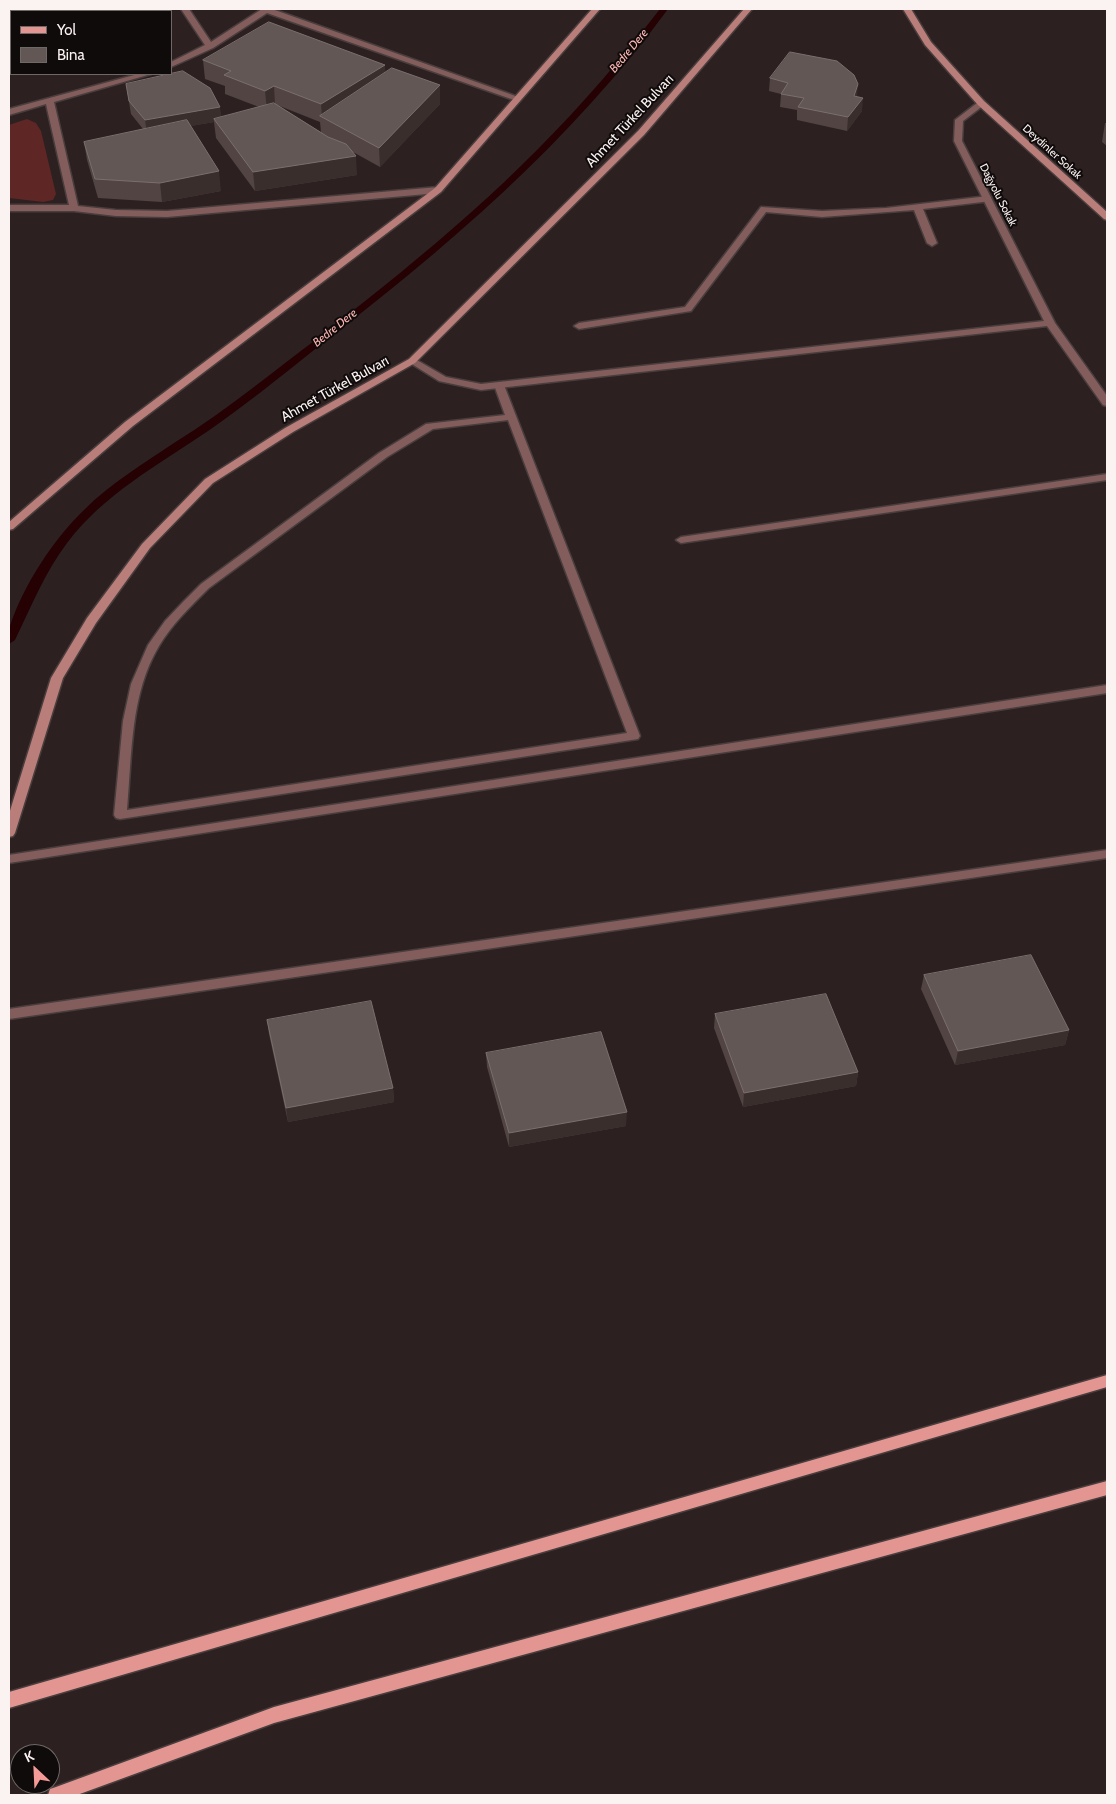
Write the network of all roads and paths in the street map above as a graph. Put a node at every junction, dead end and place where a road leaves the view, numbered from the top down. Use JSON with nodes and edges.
{"nodes":[{"id":1,"x":185,"y":9,"type":"edge"},
{"id":2,"x":596,"y":9,"type":"edge"},
{"id":3,"x":748,"y":9,"type":"edge"},
{"id":4,"x":907,"y":9,"type":"edge"},
{"id":5,"x":267,"y":10,"type":"edge"},
{"id":6,"x":210,"y":46,"type":"junction"},
{"id":7,"x":172,"y":65,"type":"edge"},
{"id":8,"x":144,"y":75,"type":"edge"},
{"id":9,"x":517,"y":98,"type":"junction"},
{"id":10,"x":50,"y":102,"type":"junction"},
{"id":11,"x":981,"y":103,"type":"junction"},
{"id":12,"x":9,"y":112,"type":"edge"},
{"id":13,"x":438,"y":190,"type":"junction"},
{"id":14,"x":988,"y":199,"type":"junction"},
{"id":15,"x":917,"y":207,"type":"junction"},
{"id":16,"x":9,"y":208,"type":"edge"},
{"id":17,"x":74,"y":208,"type":"junction"},
{"id":18,"x":1107,"y":217,"type":"edge"},
{"id":19,"x":932,"y":243,"type":"dead end"},
{"id":20,"x":1050,"y":323,"type":"junction"},
{"id":21,"x":578,"y":326,"type":"dead end"},
{"id":22,"x":412,"y":361,"type":"junction"},
{"id":23,"x":499,"y":385,"type":"junction"},
{"id":24,"x":1107,"y":403,"type":"edge"},
{"id":25,"x":511,"y":417,"type":"junction"},
{"id":26,"x":1107,"y":478,"type":"edge"},
{"id":27,"x":9,"y":527,"type":"edge"},
{"id":28,"x":681,"y":540,"type":"dead end"},
{"id":29,"x":1107,"y":689,"type":"edge"},
{"id":30,"x":9,"y":833,"type":"edge"},
{"id":31,"x":1107,"y":854,"type":"edge"},
{"id":32,"x":9,"y":859,"type":"edge"},
{"id":33,"x":9,"y":1014,"type":"edge"},
{"id":34,"x":1107,"y":1381,"type":"edge"},
{"id":35,"x":1107,"y":1488,"type":"edge"},
{"id":36,"x":9,"y":1700,"type":"edge"},
{"id":37,"x":56,"y":1795,"type":"edge"}],
"edges":[{"from":1,"to":6,"type":"street"},
{"from":2,"to":9,"type":"main road"},
{"from":3,"to":22,"type":"main road","name":"Ahmet Türkel Bulvarı"},
{"from":4,"to":11,"type":"main road"},
{"from":5,"to":6,"type":"street"},
{"from":5,"to":9,"type":"street"},
{"from":6,"to":7,"type":"street"},
{"from":8,"to":10,"type":"street"},
{"from":9,"to":13,"type":"main road"},
{"from":10,"to":12,"type":"street"},
{"from":10,"to":17,"type":"street"},
{"from":11,"to":14,"type":"street","name":"Dağyolu Sokak"},
{"from":11,"to":18,"type":"main road","name":"Deydinler Sokak"},
{"from":13,"to":17,"type":"street"},
{"from":13,"to":27,"type":"main road"},
{"from":14,"to":15,"type":"street"},
{"from":14,"to":20,"type":"street","name":"Dağyolu Sokak"},
{"from":15,"to":19,"type":"street"},
{"from":15,"to":21,"type":"street"},
{"from":16,"to":17,"type":"street"},
{"from":20,"to":23,"type":"street"},
{"from":20,"to":24,"type":"street","name":"Dağyolu Sokak"},
{"from":22,"to":23,"type":"street"},
{"from":22,"to":30,"type":"main road","name":"Ahmet Türkel Bulvarı"},
{"from":23,"to":25,"type":"street"},
{"from":25,"to":25,"type":"street"},
{"from":26,"to":28,"type":"street"},
{"from":29,"to":32,"type":"street"},
{"from":31,"to":33,"type":"street"},
{"from":34,"to":36,"type":"main road"},
{"from":35,"to":37,"type":"main road"}]}
